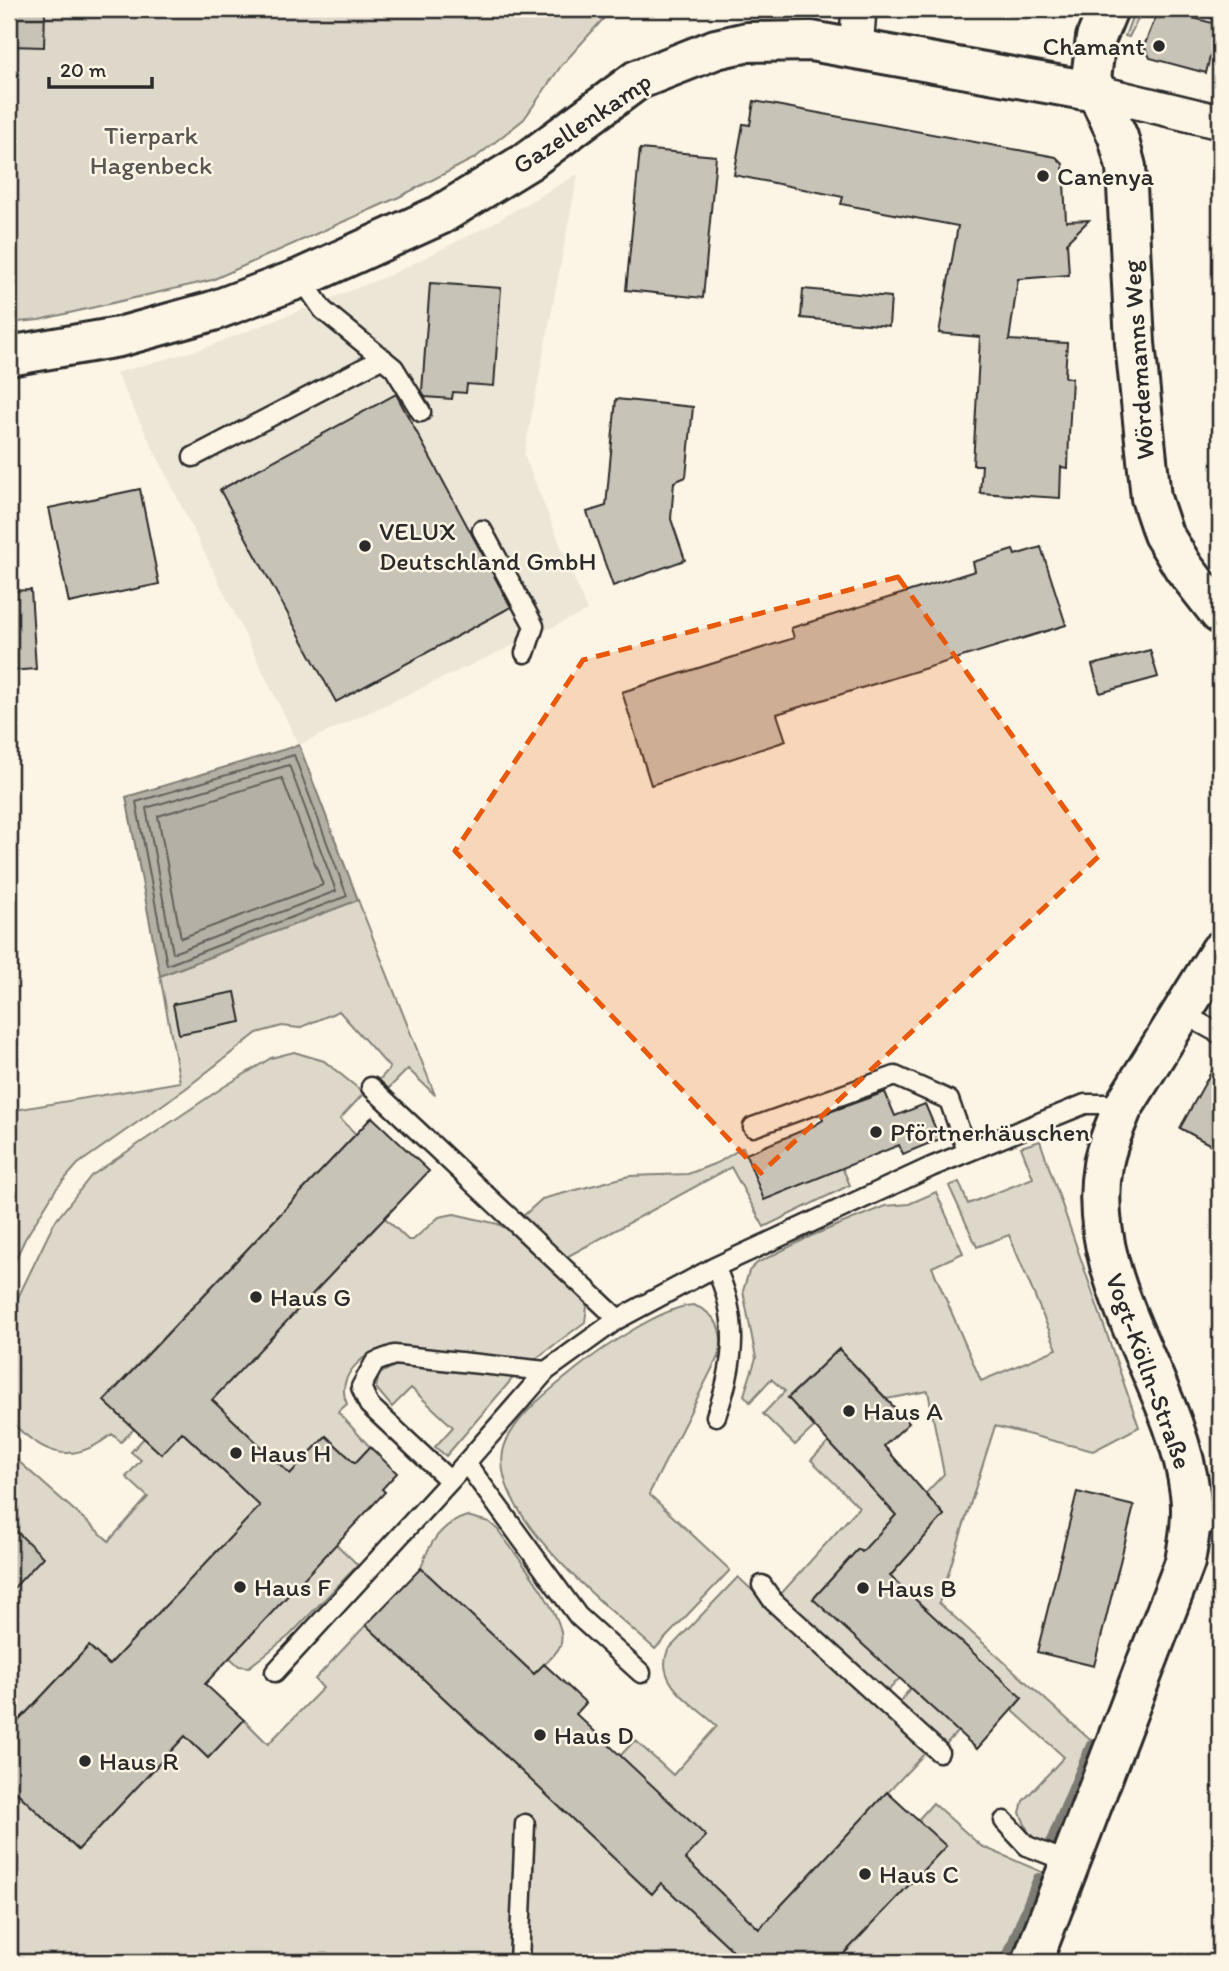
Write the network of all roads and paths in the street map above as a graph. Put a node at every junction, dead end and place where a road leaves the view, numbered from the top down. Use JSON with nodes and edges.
{"nodes":[{"id":1,"x":859,"y":9,"type":"edge"},
{"id":2,"x":1108,"y":9,"type":"edge"},
{"id":3,"x":856,"y":50,"type":"junction"},
{"id":4,"x":1096,"y":92,"type":"junction"},
{"id":5,"x":1220,"y":122,"type":"edge"},
{"id":6,"x":301,"y":278,"type":"junction"},
{"id":7,"x":9,"y":356,"type":"edge"},
{"id":8,"x":383,"y":358,"type":"junction"},
{"id":9,"x":421,"y":412,"type":"dead end"},
{"id":10,"x":193,"y":457,"type":"dead end"},
{"id":11,"x":482,"y":530,"type":"dead end"},
{"id":12,"x":1220,"y":614,"type":"edge"},
{"id":13,"x":525,"y":653,"type":"dead end"},
{"id":14,"x":1220,"y":951,"type":"edge"},
{"id":15,"x":1180,"y":1012,"type":"junction"},
{"id":16,"x":1220,"y":1034,"type":"edge"},
{"id":17,"x":371,"y":1087,"type":"dead end"},
{"id":18,"x":1122,"y":1109,"type":"junction"},
{"id":19,"x":753,"y":1127,"type":"dead end"},
{"id":20,"x":967,"y":1151,"type":"junction"},
{"id":21,"x":715,"y":1267,"type":"junction"},
{"id":22,"x":618,"y":1319,"type":"junction"},
{"id":23,"x":546,"y":1371,"type":"junction"},
{"id":24,"x":716,"y":1416,"type":"dead end"},
{"id":25,"x":466,"y":1463,"type":"junction"},
{"id":26,"x":450,"y":1481,"type":"junction"},
{"id":27,"x":1206,"y":1522,"type":"edge"},
{"id":28,"x":762,"y":1585,"type":"dead end"},
{"id":29,"x":275,"y":1672,"type":"dead end"},
{"id":30,"x":641,"y":1673,"type":"dead end"},
{"id":31,"x":939,"y":1752,"type":"dead end"},
{"id":32,"x":1004,"y":1821,"type":"dead end"},
{"id":33,"x":525,"y":1824,"type":"dead end"},
{"id":34,"x":1071,"y":1863,"type":"junction"},
{"id":35,"x":519,"y":1962,"type":"edge"},
{"id":36,"x":1032,"y":1962,"type":"edge"}],
"edges":[{"from":1,"to":3,"type":"street"},
{"from":2,"to":4,"type":"street","name":"Wördemanns Weg"},
{"from":3,"to":4,"type":"street","name":"Gazellenkamp"},
{"from":3,"to":6,"type":"street","name":"Gazellenkamp"},
{"from":4,"to":5,"type":"street","name":"Gazellenkamp"},
{"from":4,"to":12,"type":"street","name":"Wördemanns Weg"},
{"from":6,"to":7,"type":"street","name":"Gazellenkamp"},
{"from":6,"to":8,"type":"lane"},
{"from":8,"to":9,"type":"lane"},
{"from":8,"to":10,"type":"lane"},
{"from":11,"to":13,"type":"lane"},
{"from":14,"to":15,"type":"street","name":"Vogt-Kölln-Straße"},
{"from":15,"to":16,"type":"lane"},
{"from":15,"to":18,"type":"street","name":"Vogt-Kölln-Straße"},
{"from":17,"to":22,"type":"lane"},
{"from":18,"to":20,"type":"lane"},
{"from":18,"to":27,"type":"street","name":"Vogt-Kölln-Straße"},
{"from":19,"to":20,"type":"lane"},
{"from":20,"to":21,"type":"lane"},
{"from":21,"to":22,"type":"lane"},
{"from":21,"to":24,"type":"lane"},
{"from":22,"to":23,"type":"lane"},
{"from":23,"to":25,"type":"lane"},
{"from":23,"to":26,"type":"lane"},
{"from":25,"to":26,"type":"lane"},
{"from":25,"to":30,"type":"lane"},
{"from":26,"to":29,"type":"lane"},
{"from":27,"to":34,"type":"street","name":"Vogt-Kölln-Straße"},
{"from":28,"to":31,"type":"lane"},
{"from":32,"to":34,"type":"lane"},
{"from":33,"to":35,"type":"lane"},
{"from":34,"to":36,"type":"street","name":"Vogt-Kölln-Straße"}]}
